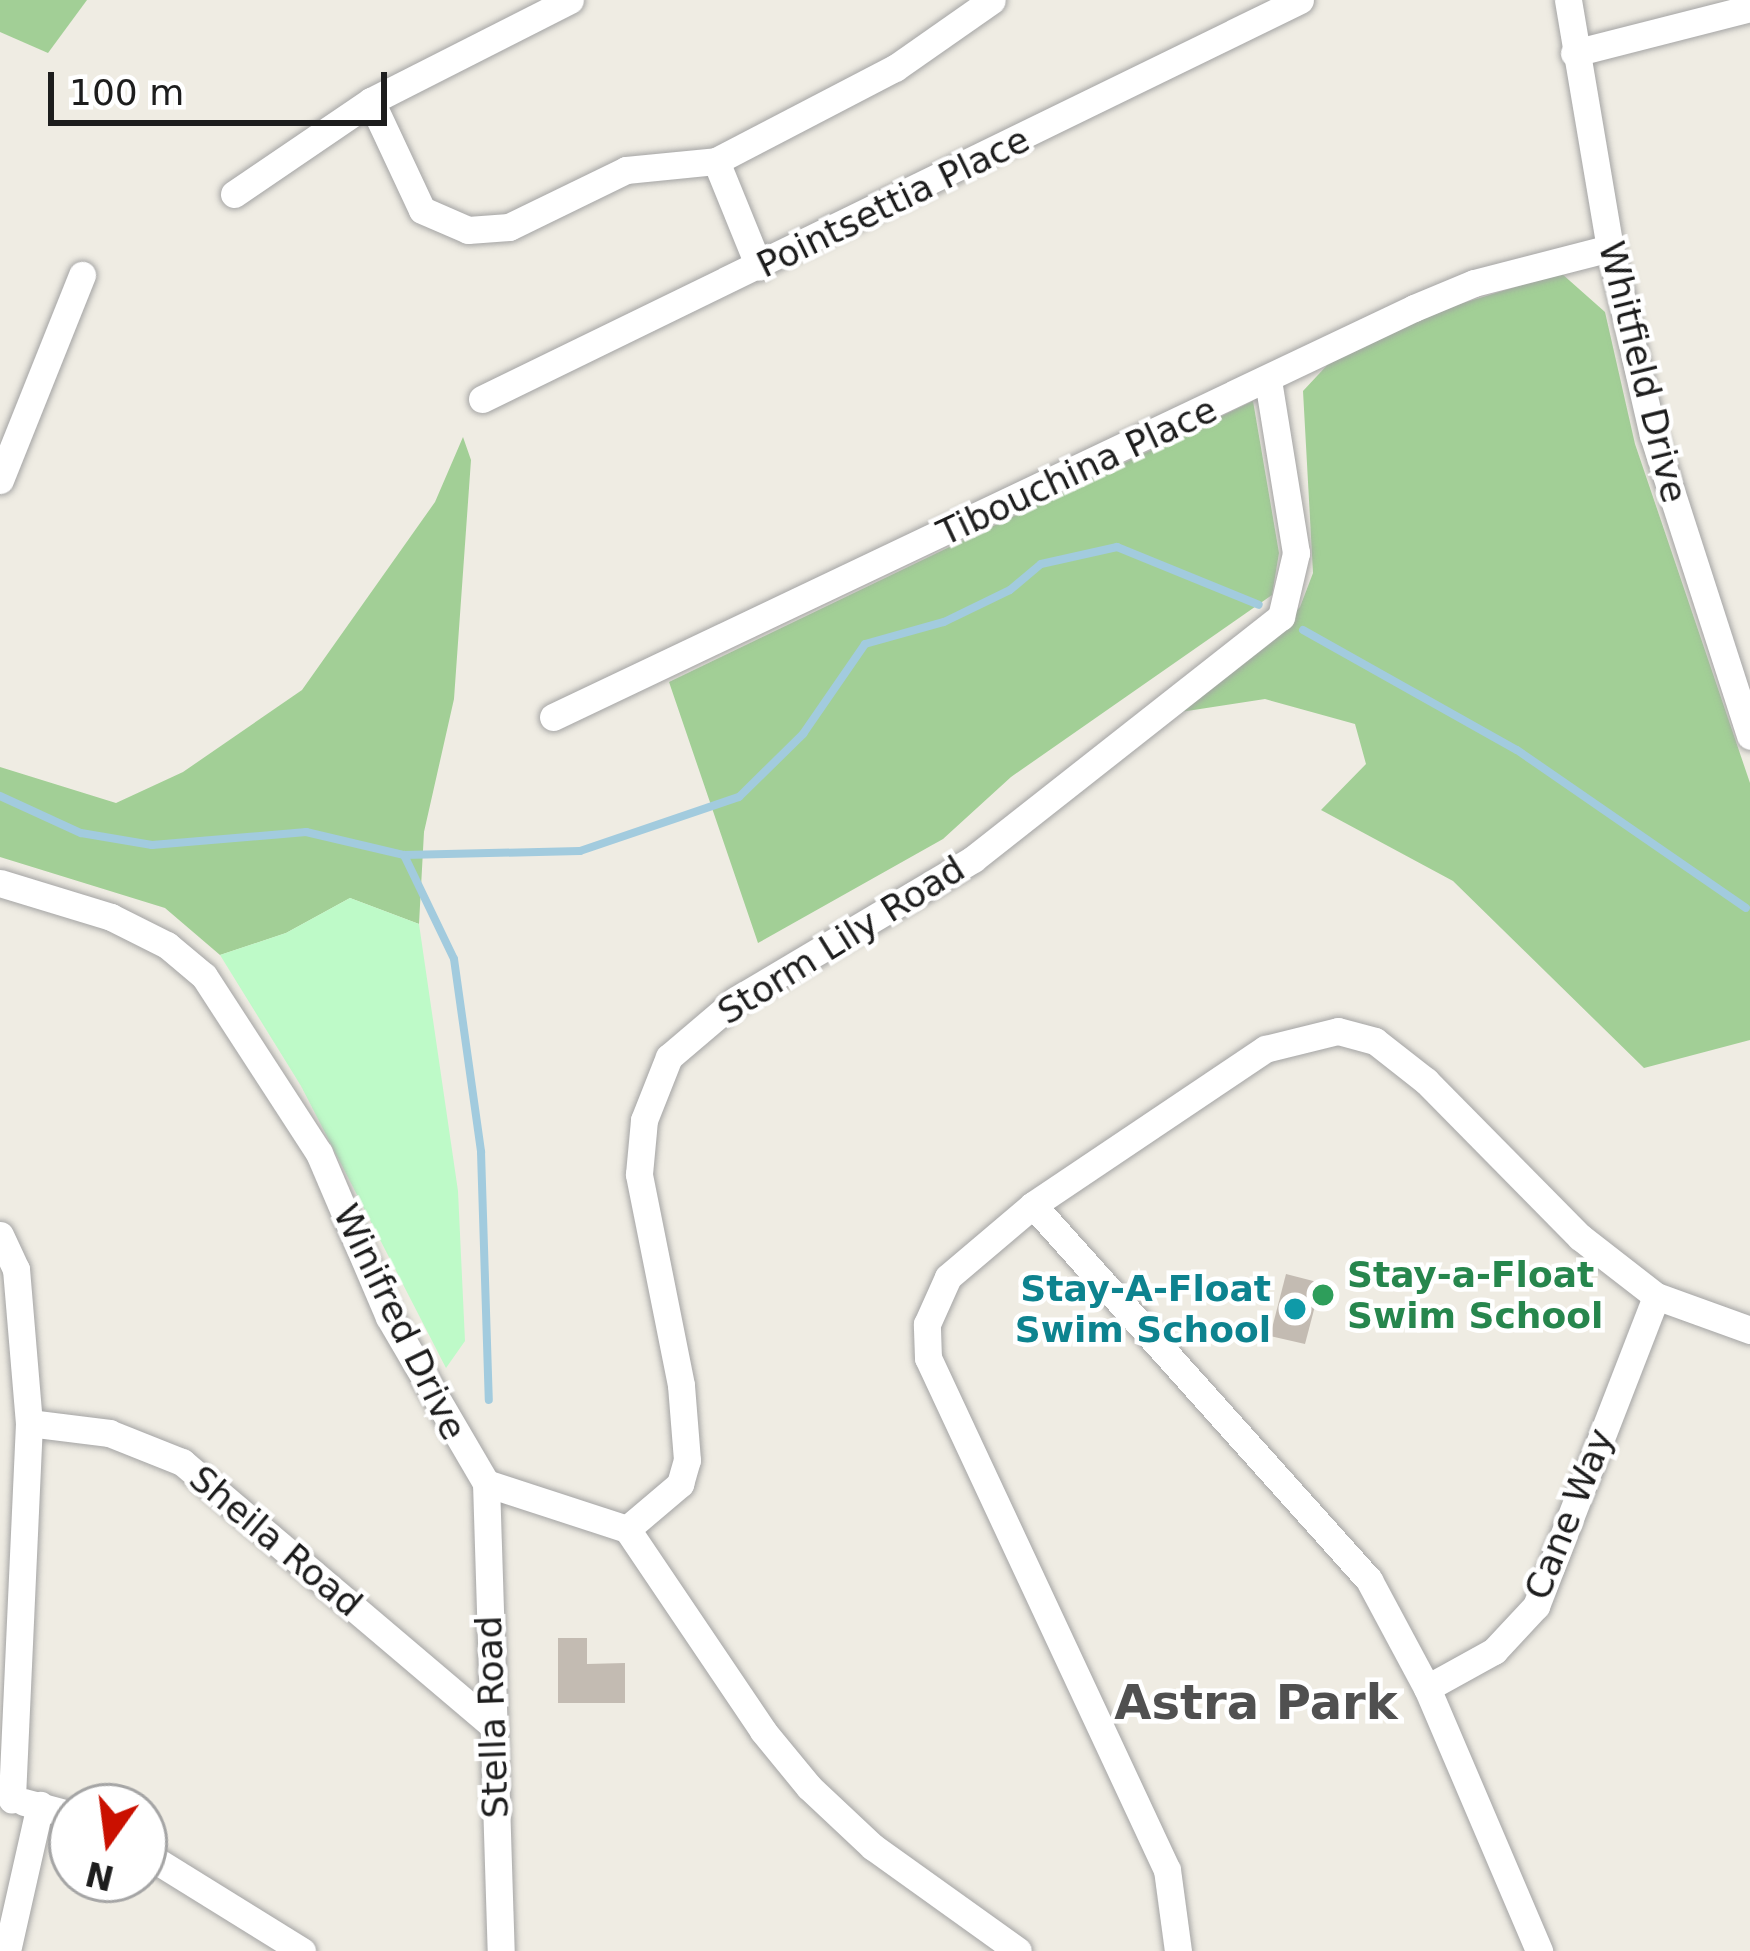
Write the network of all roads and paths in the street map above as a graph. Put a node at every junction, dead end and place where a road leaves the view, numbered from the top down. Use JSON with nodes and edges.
{"nodes":[{"id":1,"x":570,"y":0,"type":"edge"},
{"id":2,"x":992,"y":0,"type":"edge"},
{"id":3,"x":1300,"y":0,"type":"edge"},
{"id":4,"x":1568,"y":0,"type":"edge"},
{"id":5,"x":1750,"y":8,"type":"edge"},
{"id":6,"x":1574,"y":52,"type":"junction"},
{"id":7,"x":370,"y":101,"type":"junction"},
{"id":8,"x":716,"y":161,"type":"junction"},
{"id":9,"x":235,"y":194,"type":"dead end"},
{"id":10,"x":1610,"y":248,"type":"junction"},
{"id":11,"x":759,"y":267,"type":"junction"},
{"id":12,"x":82,"y":275,"type":"dead end"},
{"id":13,"x":1268,"y":381,"type":"junction"},
{"id":14,"x":482,"y":399,"type":"dead end"},
{"id":15,"x":0,"y":480,"type":"edge"},
{"id":16,"x":553,"y":717,"type":"dead end"},
{"id":17,"x":1750,"y":736,"type":"edge"},
{"id":18,"x":0,"y":883,"type":"edge"},
{"id":19,"x":1033,"y":1205,"type":"junction"},
{"id":20,"x":0,"y":1235,"type":"edge"},
{"id":21,"x":1656,"y":1296,"type":"junction"},
{"id":22,"x":1750,"y":1330,"type":"edge"},
{"id":23,"x":29,"y":1423,"type":"junction"},
{"id":24,"x":486,"y":1483,"type":"junction"},
{"id":25,"x":627,"y":1529,"type":"junction"},
{"id":26,"x":1427,"y":1688,"type":"junction"},
{"id":27,"x":491,"y":1724,"type":"junction"},
{"id":28,"x":6,"y":1800,"type":"edge"},
{"id":29,"x":40,"y":1805,"type":"junction"},
{"id":30,"x":48,"y":1808,"type":"edge"},
{"id":31,"x":168,"y":1868,"type":"edge"},
{"id":32,"x":7,"y":1951,"type":"edge"},
{"id":33,"x":302,"y":1951,"type":"edge"},
{"id":34,"x":501,"y":1951,"type":"edge"},
{"id":35,"x":1018,"y":1951,"type":"edge"},
{"id":36,"x":1178,"y":1951,"type":"edge"},
{"id":37,"x":1539,"y":1951,"type":"edge"}],
"edges":[{"from":1,"to":7,"type":"street"},
{"from":2,"to":8,"type":"street"},
{"from":3,"to":11,"type":"street","name":"Pointsettia Place"},
{"from":4,"to":6,"type":"street","name":"Whitfield Drive"},
{"from":5,"to":6,"type":"street"},
{"from":6,"to":10,"type":"street","name":"Whitfield Drive"},
{"from":7,"to":8,"type":"street"},
{"from":7,"to":9,"type":"street"},
{"from":8,"to":11,"type":"street"},
{"from":10,"to":13,"type":"street","name":"Tibouchina Place"},
{"from":10,"to":17,"type":"street","name":"Whitfield Drive"},
{"from":11,"to":14,"type":"street","name":"Pointsettia Place"},
{"from":12,"to":15,"type":"street"},
{"from":13,"to":16,"type":"street","name":"Tibouchina Place"},
{"from":13,"to":25,"type":"street","name":"Storm Lily Road"},
{"from":18,"to":24,"type":"street","name":"Winifred Drive"},
{"from":19,"to":21,"type":"street"},
{"from":19,"to":26,"type":"street"},
{"from":19,"to":36,"type":"street"},
{"from":20,"to":23,"type":"street"},
{"from":21,"to":22,"type":"street"},
{"from":21,"to":26,"type":"street","name":"Cane Way"},
{"from":23,"to":27,"type":"street","name":"Sheila Road"},
{"from":23,"to":28,"type":"street"},
{"from":24,"to":25,"type":"street"},
{"from":24,"to":27,"type":"street","name":"Stella Road"},
{"from":25,"to":35,"type":"street"},
{"from":26,"to":37,"type":"street"},
{"from":27,"to":34,"type":"street","name":"Stella Road"},
{"from":28,"to":29,"type":"street"},
{"from":29,"to":30,"type":"street"},
{"from":29,"to":32,"type":"street"},
{"from":31,"to":33,"type":"street"}]}
